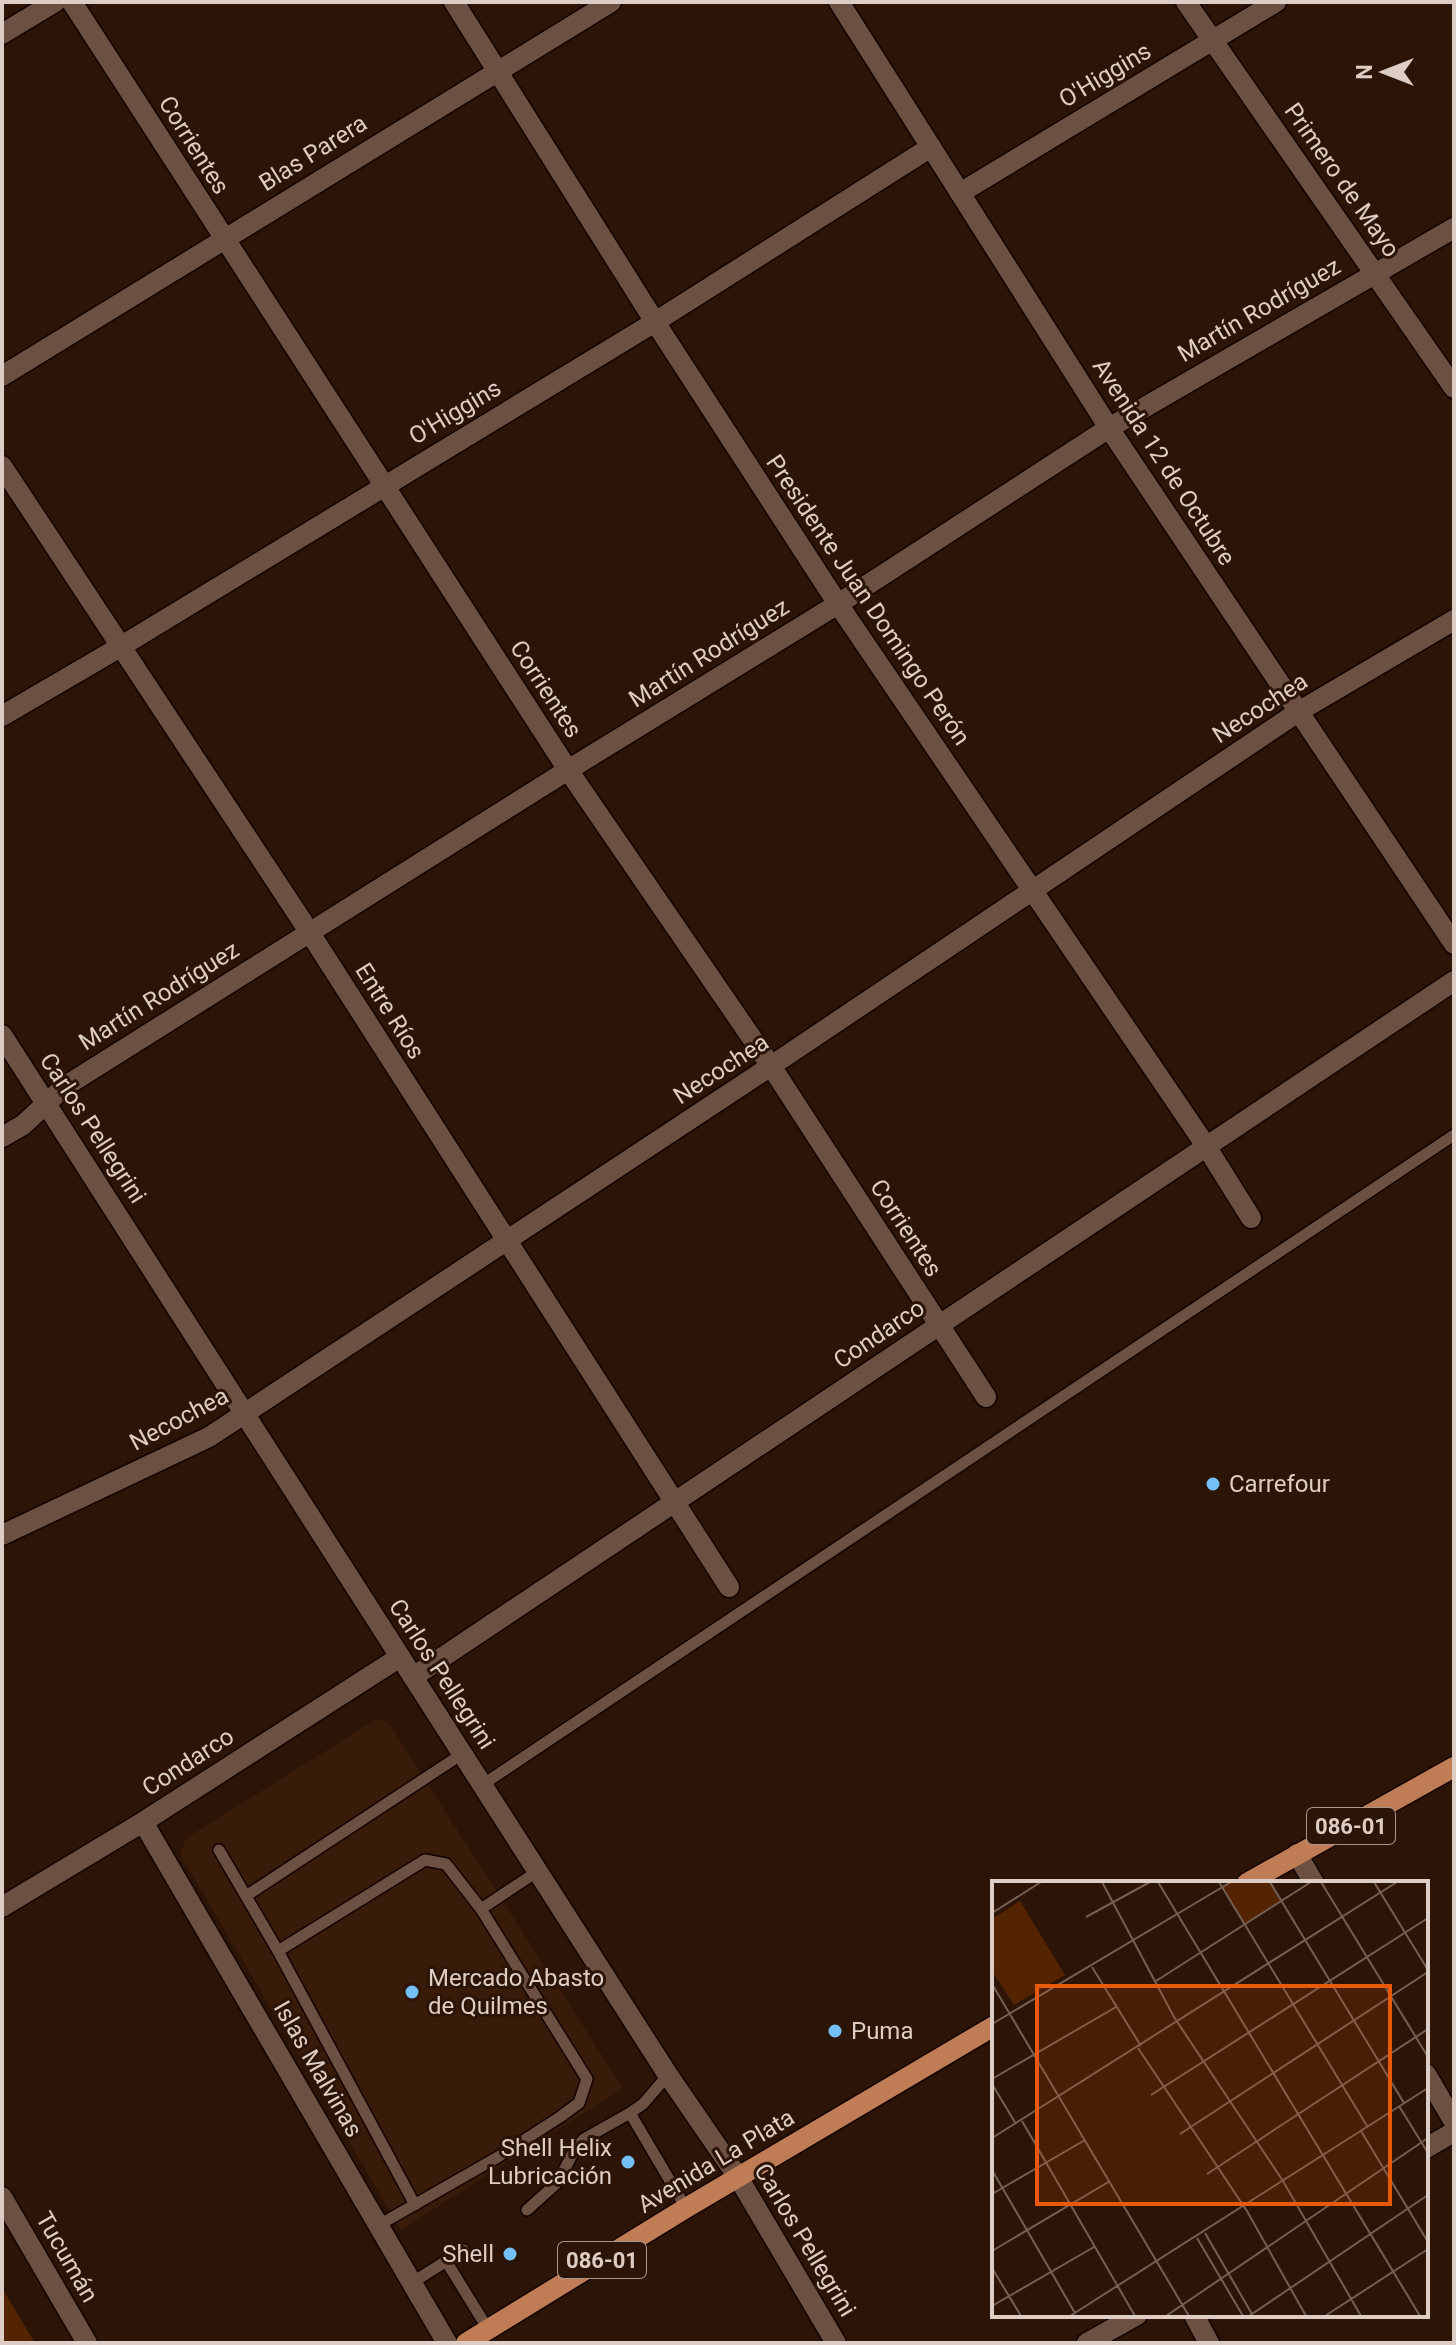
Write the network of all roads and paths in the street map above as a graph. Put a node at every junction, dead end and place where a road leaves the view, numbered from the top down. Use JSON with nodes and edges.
{"nodes":[{"id":1,"x":55,"y":2,"type":"edge"},
{"id":2,"x":72,"y":2,"type":"edge"},
{"id":3,"x":454,"y":2,"type":"edge"},
{"id":4,"x":611,"y":2,"type":"edge"},
{"id":5,"x":839,"y":2,"type":"edge"},
{"id":6,"x":1186,"y":2,"type":"edge"},
{"id":7,"x":1276,"y":2,"type":"edge"},
{"id":8,"x":2,"y":34,"type":"edge"},
{"id":9,"x":1212,"y":40,"type":"junction"},
{"id":10,"x":498,"y":69,"type":"junction"},
{"id":11,"x":931,"y":147,"type":"junction"},
{"id":12,"x":960,"y":193,"type":"junction"},
{"id":13,"x":1454,"y":228,"type":"edge"},
{"id":14,"x":223,"y":239,"type":"junction"},
{"id":15,"x":1375,"y":273,"type":"junction"},
{"id":16,"x":655,"y":322,"type":"junction"},
{"id":17,"x":2,"y":376,"type":"edge"},
{"id":18,"x":1454,"y":388,"type":"edge"},
{"id":19,"x":1109,"y":428,"type":"junction"},
{"id":20,"x":2,"y":466,"type":"edge"},
{"id":21,"x":383,"y":486,"type":"junction"},
{"id":22,"x":838,"y":604,"type":"junction"},
{"id":23,"x":1454,"y":620,"type":"edge"},
{"id":24,"x":120,"y":647,"type":"junction"},
{"id":25,"x":1298,"y":712,"type":"junction"},
{"id":26,"x":2,"y":716,"type":"edge"},
{"id":27,"x":568,"y":770,"type":"junction"},
{"id":28,"x":1033,"y":892,"type":"junction"},
{"id":29,"x":310,"y":933,"type":"junction"},
{"id":30,"x":1454,"y":944,"type":"edge"},
{"id":31,"x":1454,"y":981,"type":"edge"},
{"id":32,"x":2,"y":1035,"type":"edge"},
{"id":33,"x":771,"y":1066,"type":"junction"},
{"id":34,"x":46,"y":1103,"type":"junction"},
{"id":35,"x":1454,"y":1135,"type":"edge"},
{"id":36,"x":2,"y":1137,"type":"edge"},
{"id":37,"x":1206,"y":1146,"type":"junction"},
{"id":38,"x":1251,"y":1218,"type":"dead end"},
{"id":39,"x":505,"y":1242,"type":"junction"},
{"id":40,"x":938,"y":1326,"type":"junction"},
{"id":41,"x":986,"y":1397,"type":"dead end"},
{"id":42,"x":245,"y":1413,"type":"junction"},
{"id":43,"x":675,"y":1503,"type":"junction"},
{"id":44,"x":2,"y":1535,"type":"edge"},
{"id":45,"x":729,"y":1587,"type":"dead end"},
{"id":46,"x":400,"y":1657,"type":"junction"},
{"id":47,"x":413,"y":1677,"type":"junction"},
{"id":48,"x":462,"y":1754,"type":"junction"},
{"id":49,"x":1454,"y":1767,"type":"edge"},
{"id":50,"x":482,"y":1785,"type":"junction"},
{"id":51,"x":143,"y":1822,"type":"junction"},
{"id":52,"x":219,"y":1850,"type":"dead end"},
{"id":53,"x":1297,"y":1854,"type":"junction"},
{"id":54,"x":538,"y":1871,"type":"junction"},
{"id":55,"x":1250,"y":1881,"type":"edge"},
{"id":56,"x":1313,"y":1881,"type":"edge"},
{"id":57,"x":246,"y":1896,"type":"junction"},
{"id":58,"x":2,"y":1907,"type":"edge"},
{"id":59,"x":481,"y":1909,"type":"junction"},
{"id":60,"x":278,"y":1951,"type":"junction"},
{"id":61,"x":992,"y":2027,"type":"edge"},
{"id":62,"x":668,"y":2075,"type":"junction"},
{"id":63,"x":1428,"y":2077,"type":"edge"},
{"id":64,"x":630,"y":2113,"type":"junction"},
{"id":65,"x":1454,"y":2122,"type":"edge"},
{"id":66,"x":1454,"y":2132,"type":"edge"},
{"id":67,"x":1428,"y":2147,"type":"edge"},
{"id":68,"x":738,"y":2177,"type":"junction"},
{"id":69,"x":2,"y":2197,"type":"edge"},
{"id":70,"x":415,"y":2205,"type":"junction"},
{"id":71,"x":686,"y":2208,"type":"junction"},
{"id":72,"x":527,"y":2210,"type":"dead end"},
{"id":73,"x":379,"y":2225,"type":"junction"},
{"id":74,"x":464,"y":2250,"type":"dead end"},
{"id":75,"x":446,"y":2261,"type":"junction"},
{"id":76,"x":413,"y":2282,"type":"junction"},
{"id":77,"x":1133,"y":2317,"type":"edge"},
{"id":78,"x":1195,"y":2317,"type":"edge"},
{"id":79,"x":488,"y":2329,"type":"junction"},
{"id":80,"x":87,"y":2343,"type":"edge"},
{"id":81,"x":447,"y":2343,"type":"edge"},
{"id":82,"x":466,"y":2343,"type":"edge"},
{"id":83,"x":836,"y":2343,"type":"edge"},
{"id":84,"x":1087,"y":2343,"type":"edge"},
{"id":85,"x":1209,"y":2343,"type":"edge"}],
"edges":[{"from":1,"to":8,"type":"street"},
{"from":2,"to":14,"type":"street","name":"Corrientes"},
{"from":3,"to":10,"type":"street","name":"Presidente Juan Domingo Perón"},
{"from":4,"to":10,"type":"street","name":"Blas Parera"},
{"from":5,"to":11,"type":"street","name":"Avenida 12 de Octubre"},
{"from":6,"to":9,"type":"street","name":"Primero de Mayo"},
{"from":7,"to":9,"type":"street","name":"O'Higgins"},
{"from":9,"to":12,"type":"street","name":"O'Higgins"},
{"from":9,"to":15,"type":"street","name":"Primero de Mayo"},
{"from":10,"to":14,"type":"street","name":"Blas Parera"},
{"from":10,"to":16,"type":"street","name":"Presidente Juan Domingo Perón"},
{"from":11,"to":12,"type":"street","name":"Avenida 12 de Octubre"},
{"from":11,"to":16,"type":"street","name":"O'Higgins"},
{"from":12,"to":19,"type":"street","name":"Avenida 12 de Octubre"},
{"from":13,"to":15,"type":"street","name":"Martín Rodríguez"},
{"from":14,"to":17,"type":"street","name":"Blas Parera"},
{"from":14,"to":21,"type":"street","name":"Corrientes"},
{"from":15,"to":18,"type":"street","name":"Primero de Mayo"},
{"from":15,"to":19,"type":"street","name":"Martín Rodríguez"},
{"from":16,"to":21,"type":"street","name":"O'Higgins"},
{"from":16,"to":22,"type":"street","name":"Presidente Juan Domingo Perón"},
{"from":19,"to":22,"type":"street","name":"Martín Rodríguez"},
{"from":19,"to":25,"type":"street","name":"Avenida 12 de Octubre"},
{"from":20,"to":24,"type":"street","name":"Entre Ríos"},
{"from":21,"to":24,"type":"street","name":"O'Higgins"},
{"from":21,"to":27,"type":"street","name":"Corrientes"},
{"from":22,"to":27,"type":"street","name":"Martín Rodríguez"},
{"from":22,"to":28,"type":"street","name":"Presidente Juan Domingo Perón"},
{"from":23,"to":25,"type":"street","name":"Necochea"},
{"from":24,"to":26,"type":"street","name":"O'Higgins"},
{"from":24,"to":29,"type":"street","name":"Entre Ríos"},
{"from":25,"to":28,"type":"street","name":"Necochea"},
{"from":25,"to":30,"type":"street","name":"Avenida 12 de Octubre"},
{"from":27,"to":29,"type":"street","name":"Martín Rodríguez"},
{"from":27,"to":33,"type":"street","name":"Corrientes"},
{"from":28,"to":33,"type":"street","name":"Necochea"},
{"from":28,"to":37,"type":"street","name":"Presidente Juan Domingo Perón"},
{"from":29,"to":34,"type":"street","name":"Martín Rodríguez"},
{"from":29,"to":39,"type":"street","name":"Entre Ríos"},
{"from":31,"to":37,"type":"street","name":"Condarco"},
{"from":32,"to":34,"type":"street","name":"Carlos Pellegrini"},
{"from":33,"to":39,"type":"street","name":"Necochea"},
{"from":33,"to":40,"type":"street","name":"Corrientes"},
{"from":34,"to":36,"type":"street","name":"Martín Rodríguez"},
{"from":34,"to":42,"type":"street","name":"Carlos Pellegrini"},
{"from":35,"to":50,"type":"lane"},
{"from":37,"to":38,"type":"street","name":"Presidente Juan Domingo Perón"},
{"from":37,"to":40,"type":"street","name":"Condarco"},
{"from":39,"to":42,"type":"street","name":"Necochea"},
{"from":39,"to":43,"type":"street","name":"Entre Ríos"},
{"from":40,"to":41,"type":"street","name":"Corrientes"},
{"from":40,"to":43,"type":"street","name":"Condarco"},
{"from":42,"to":44,"type":"street","name":"Necochea"},
{"from":42,"to":46,"type":"street","name":"Carlos Pellegrini"},
{"from":43,"to":45,"type":"street","name":"Entre Ríos"},
{"from":43,"to":47,"type":"street","name":"Condarco"},
{"from":46,"to":47,"type":"street","name":"Carlos Pellegrini"},
{"from":46,"to":51,"type":"street","name":"Condarco"},
{"from":47,"to":48,"type":"street","name":"Carlos Pellegrini"},
{"from":48,"to":50,"type":"street","name":"Carlos Pellegrini"},
{"from":48,"to":57,"type":"lane"},
{"from":49,"to":53,"type":"main road","number":"086-01"},
{"from":50,"to":54,"type":"street","name":"Carlos Pellegrini"},
{"from":51,"to":58,"type":"street","name":"Condarco"},
{"from":51,"to":73,"type":"street","name":"Islas Malvinas"},
{"from":52,"to":57,"type":"lane"},
{"from":53,"to":55,"type":"main road","number":"086-01"},
{"from":53,"to":56,"type":"street"},
{"from":54,"to":59,"type":"lane"},
{"from":54,"to":62,"type":"street","name":"Carlos Pellegrini"},
{"from":57,"to":60,"type":"lane"},
{"from":59,"to":60,"type":"lane"},
{"from":59,"to":70,"type":"lane"},
{"from":60,"to":70,"type":"lane"},
{"from":61,"to":68,"type":"main road","name":"Avenida La Plata","number":"086-01"},
{"from":62,"to":64,"type":"lane"},
{"from":62,"to":68,"type":"street","name":"Carlos Pellegrini"},
{"from":63,"to":65,"type":"street"},
{"from":64,"to":71,"type":"lane"},
{"from":64,"to":72,"type":"lane"},
{"from":66,"to":67,"type":"street"},
{"from":68,"to":71,"type":"main road","name":"Avenida La Plata","number":"086-01"},
{"from":68,"to":83,"type":"street","name":"Carlos Pellegrini"},
{"from":69,"to":80,"type":"street","name":"Tucumán"},
{"from":70,"to":73,"type":"lane"},
{"from":71,"to":79,"type":"main road","name":"Avenida La Plata","number":"086-01"},
{"from":73,"to":76,"type":"street","name":"Islas Malvinas"},
{"from":74,"to":75,"type":"lane"},
{"from":75,"to":76,"type":"lane"},
{"from":75,"to":79,"type":"lane"},
{"from":76,"to":81,"type":"street","name":"Islas Malvinas"},
{"from":77,"to":84,"type":"street"},
{"from":78,"to":85,"type":"street"},
{"from":79,"to":82,"type":"main road","name":"Avenida La Plata","number":"086-01"}]}
